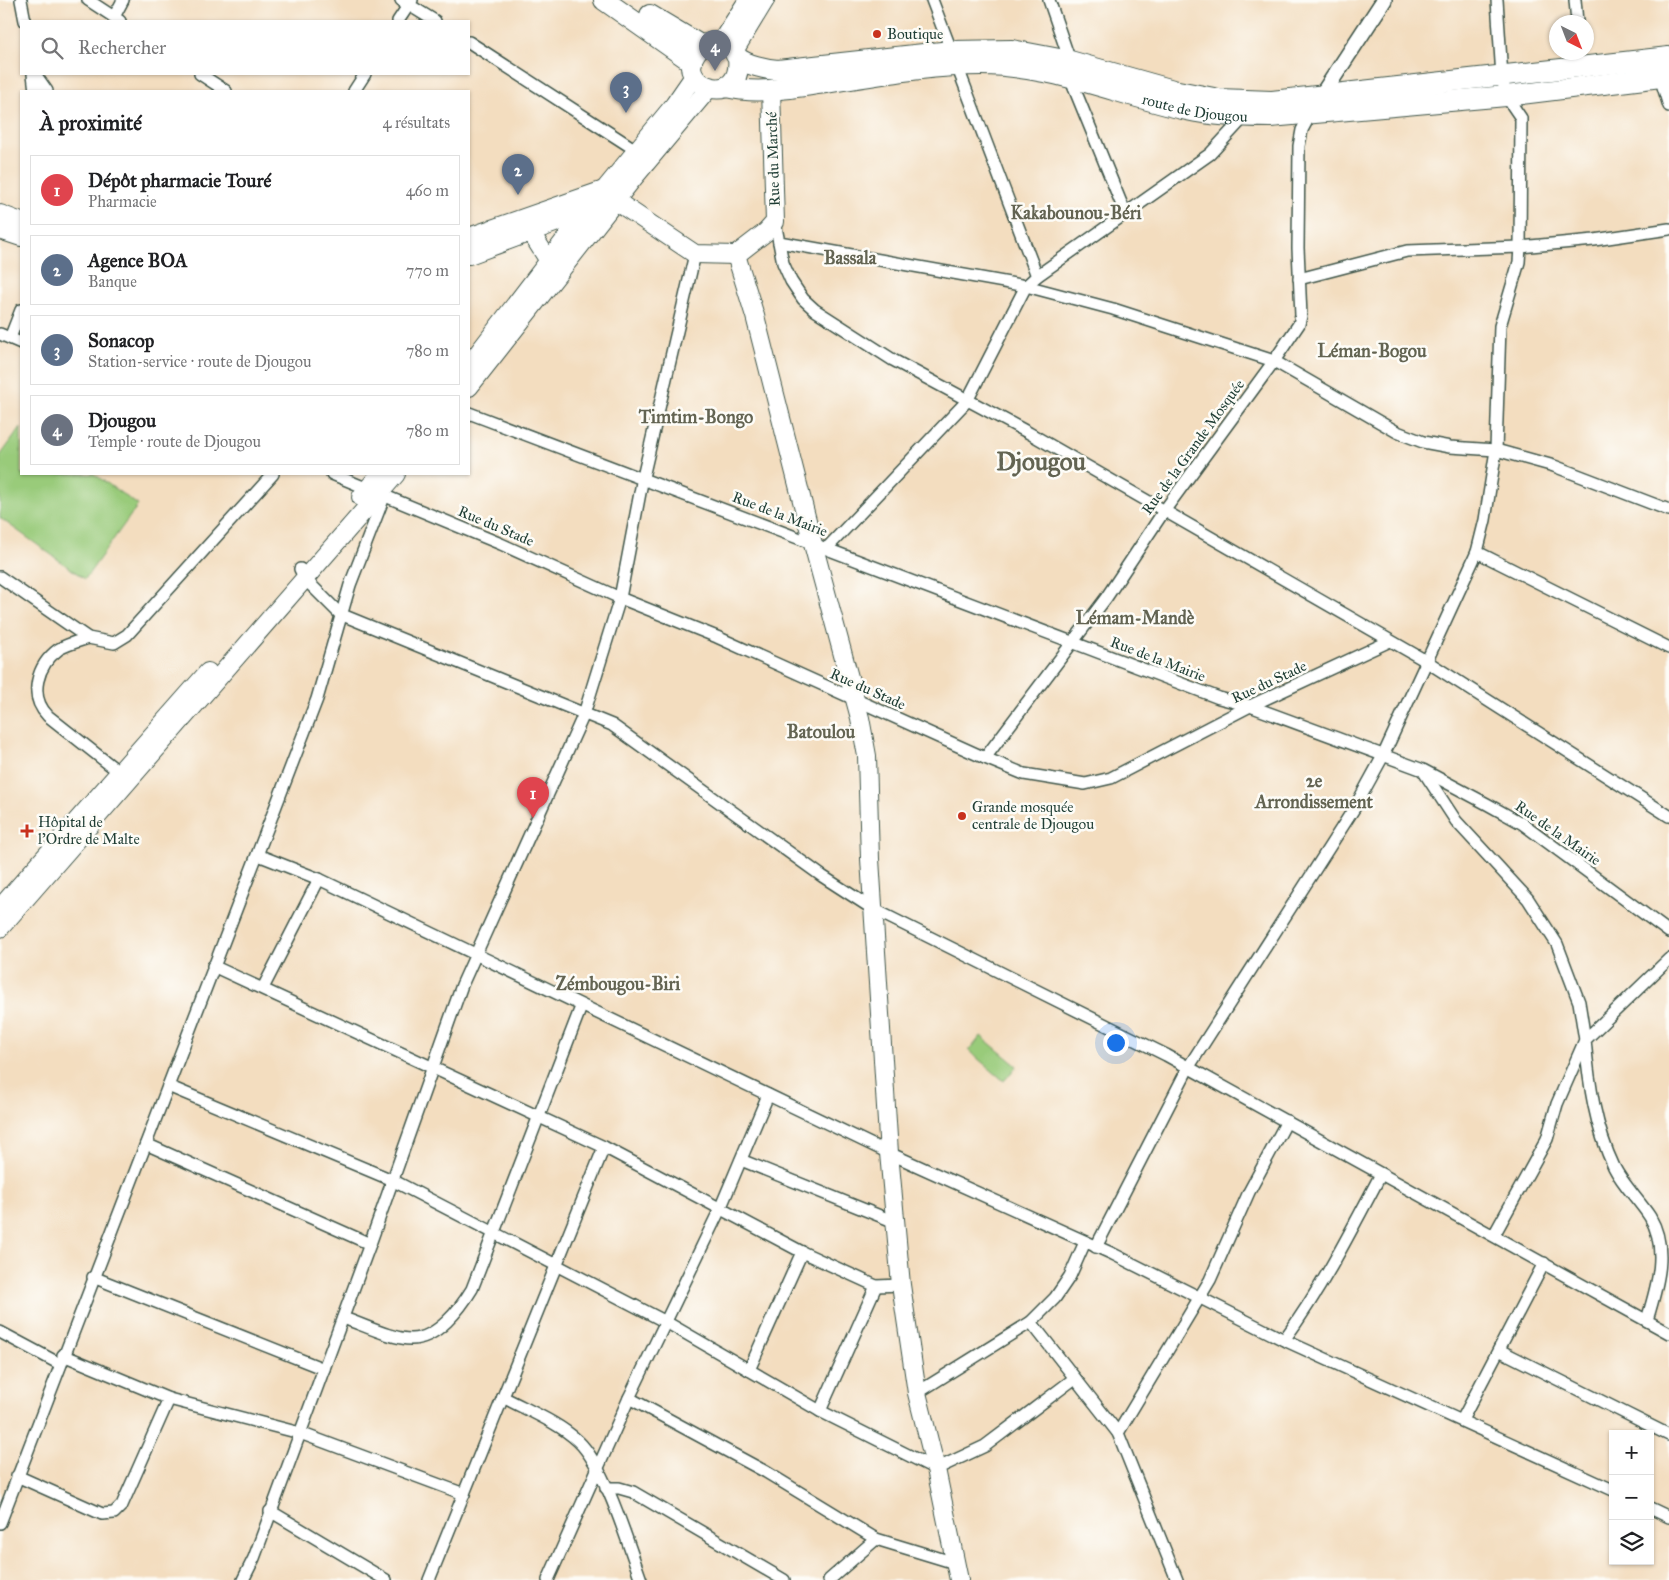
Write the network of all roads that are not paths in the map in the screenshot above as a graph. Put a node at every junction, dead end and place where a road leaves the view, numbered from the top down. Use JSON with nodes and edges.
{"nodes":[{"id":1,"x":21,"y":0,"type":"edge"},
{"id":2,"x":88,"y":0,"type":"edge"},
{"id":3,"x":123,"y":0,"type":"edge"},
{"id":4,"x":604,"y":0,"type":"edge"},
{"id":5,"x":627,"y":0,"type":"edge"},
{"id":6,"x":748,"y":0,"type":"edge"},
{"id":7,"x":765,"y":0,"type":"edge"},
{"id":8,"x":932,"y":0,"type":"edge"},
{"id":9,"x":1049,"y":0,"type":"edge"},
{"id":10,"x":1384,"y":0,"type":"edge"},
{"id":11,"x":1497,"y":0,"type":"edge"},
{"id":12,"x":1575,"y":0,"type":"edge"},
{"id":13,"x":407,"y":2,"type":"edge"},
{"id":14,"x":1577,"y":15,"type":"edge"},
{"id":15,"x":117,"y":19,"type":"edge"},
{"id":16,"x":25,"y":20,"type":"edge"},
{"id":17,"x":398,"y":20,"type":"edge"},
{"id":18,"x":434,"y":20,"type":"edge"},
{"id":19,"x":470,"y":43,"type":"edge"},
{"id":20,"x":713,"y":55,"type":"junction"},
{"id":21,"x":1669,"y":57,"type":"edge"},
{"id":22,"x":954,"y":58,"type":"junction"},
{"id":23,"x":1581,"y":60,"type":"edge"},
{"id":24,"x":1594,"y":60,"type":"edge"},
{"id":25,"x":1070,"y":69,"type":"junction"},
{"id":26,"x":34,"y":75,"type":"edge"},
{"id":27,"x":35,"y":75,"type":"edge"},
{"id":28,"x":202,"y":75,"type":"edge"},
{"id":29,"x":364,"y":75,"type":"edge"},
{"id":30,"x":1664,"y":76,"type":"edge"},
{"id":31,"x":1504,"y":86,"type":"junction"},
{"id":32,"x":717,"y":88,"type":"junction"},
{"id":33,"x":771,"y":89,"type":"junction"},
{"id":34,"x":35,"y":90,"type":"edge"},
{"id":35,"x":46,"y":90,"type":"edge"},
{"id":36,"x":224,"y":90,"type":"edge"},
{"id":37,"x":355,"y":90,"type":"edge"},
{"id":38,"x":1320,"y":98,"type":"junction"},
{"id":39,"x":1669,"y":106,"type":"edge"},
{"id":40,"x":1248,"y":109,"type":"junction"},
{"id":41,"x":1310,"y":115,"type":"junction"},
{"id":42,"x":643,"y":155,"type":"junction"},
{"id":43,"x":610,"y":195,"type":"junction"},
{"id":44,"x":587,"y":211,"type":"junction"},
{"id":45,"x":0,"y":214,"type":"edge"},
{"id":46,"x":1126,"y":214,"type":"junction"},
{"id":47,"x":20,"y":222,"type":"edge"},
{"id":48,"x":775,"y":222,"type":"junction"},
{"id":49,"x":0,"y":230,"type":"edge"},
{"id":50,"x":1669,"y":230,"type":"edge"},
{"id":51,"x":530,"y":231,"type":"junction"},
{"id":52,"x":472,"y":232,"type":"edge"},
{"id":53,"x":20,"y":237,"type":"edge"},
{"id":54,"x":779,"y":242,"type":"junction"},
{"id":55,"x":1520,"y":247,"type":"junction"},
{"id":56,"x":695,"y":254,"type":"junction"},
{"id":57,"x":470,"y":255,"type":"edge"},
{"id":58,"x":736,"y":255,"type":"junction"},
{"id":59,"x":549,"y":261,"type":"junction"},
{"id":60,"x":1037,"y":276,"type":"junction"},
{"id":61,"x":1299,"y":279,"type":"junction"},
{"id":62,"x":1026,"y":286,"type":"junction"},
{"id":63,"x":20,"y":312,"type":"edge"},
{"id":64,"x":5,"y":336,"type":"edge"},
{"id":65,"x":20,"y":343,"type":"edge"},
{"id":66,"x":1274,"y":362,"type":"junction"},
{"id":67,"x":470,"y":364,"type":"edge"},
{"id":68,"x":470,"y":386,"type":"edge"},
{"id":69,"x":967,"y":401,"type":"junction"},
{"id":70,"x":470,"y":413,"type":"edge"},
{"id":71,"x":1496,"y":450,"type":"junction"},
{"id":72,"x":272,"y":475,"type":"edge"},
{"id":73,"x":334,"y":475,"type":"edge"},
{"id":74,"x":380,"y":475,"type":"edge"},
{"id":75,"x":395,"y":475,"type":"edge"},
{"id":76,"x":644,"y":477,"type":"junction"},
{"id":77,"x":377,"y":493,"type":"junction"},
{"id":78,"x":1669,"y":510,"type":"edge"},
{"id":79,"x":1164,"y":511,"type":"junction"},
{"id":80,"x":820,"y":546,"type":"junction"},
{"id":81,"x":1477,"y":552,"type":"junction"},
{"id":82,"x":303,"y":574,"type":"junction"},
{"id":83,"x":0,"y":577,"type":"edge"},
{"id":84,"x":620,"y":598,"type":"junction"},
{"id":85,"x":340,"y":614,"type":"junction"},
{"id":86,"x":88,"y":638,"type":"junction"},
{"id":87,"x":1390,"y":642,"type":"junction"},
{"id":88,"x":1072,"y":643,"type":"junction"},
{"id":89,"x":1669,"y":648,"type":"edge"},
{"id":90,"x":1426,"y":661,"type":"junction"},
{"id":91,"x":853,"y":699,"type":"junction"},
{"id":92,"x":1250,"y":706,"type":"junction"},
{"id":93,"x":584,"y":714,"type":"junction"},
{"id":94,"x":1383,"y":756,"type":"junction"},
{"id":95,"x":985,"y":758,"type":"junction"},
{"id":96,"x":1423,"y":770,"type":"junction"},
{"id":97,"x":120,"y":772,"type":"junction"},
{"id":98,"x":1669,"y":816,"type":"edge"},
{"id":99,"x":258,"y":855,"type":"junction"},
{"id":100,"x":319,"y":879,"type":"junction"},
{"id":101,"x":0,"y":908,"type":"edge"},
{"id":102,"x":873,"y":909,"type":"junction"},
{"id":103,"x":0,"y":928,"type":"edge"},
{"id":104,"x":1669,"y":932,"type":"edge"},
{"id":105,"x":474,"y":953,"type":"junction"},
{"id":106,"x":1669,"y":960,"type":"edge"},
{"id":107,"x":213,"y":966,"type":"junction"},
{"id":108,"x":263,"y":988,"type":"junction"},
{"id":109,"x":581,"y":1007,"type":"junction"},
{"id":110,"x":1585,"y":1040,"type":"junction"},
{"id":111,"x":1188,"y":1068,"type":"junction"},
{"id":112,"x":431,"y":1069,"type":"junction"},
{"id":113,"x":168,"y":1086,"type":"junction"},
{"id":114,"x":768,"y":1095,"type":"junction"},
{"id":115,"x":540,"y":1117,"type":"junction"},
{"id":116,"x":1287,"y":1120,"type":"junction"},
{"id":117,"x":146,"y":1144,"type":"junction"},
{"id":118,"x":604,"y":1147,"type":"junction"},
{"id":119,"x":889,"y":1153,"type":"junction"},
{"id":120,"x":741,"y":1160,"type":"junction"},
{"id":121,"x":1381,"y":1174,"type":"junction"},
{"id":122,"x":392,"y":1180,"type":"junction"},
{"id":123,"x":720,"y":1209,"type":"junction"},
{"id":124,"x":895,"y":1222,"type":"junction"},
{"id":125,"x":494,"y":1234,"type":"junction"},
{"id":126,"x":1494,"y":1235,"type":"junction"},
{"id":127,"x":1084,"y":1242,"type":"junction"},
{"id":128,"x":370,"y":1244,"type":"junction"},
{"id":129,"x":1096,"y":1247,"type":"junction"},
{"id":130,"x":802,"y":1252,"type":"junction"},
{"id":131,"x":1544,"y":1263,"type":"junction"},
{"id":132,"x":555,"y":1265,"type":"junction"},
{"id":133,"x":93,"y":1277,"type":"junction"},
{"id":134,"x":901,"y":1285,"type":"junction"},
{"id":135,"x":876,"y":1286,"type":"junction"},
{"id":136,"x":1199,"y":1297,"type":"junction"},
{"id":137,"x":343,"y":1318,"type":"junction"},
{"id":138,"x":1647,"y":1320,"type":"junction"},
{"id":139,"x":666,"y":1322,"type":"junction"},
{"id":140,"x":1031,"y":1322,"type":"junction"},
{"id":141,"x":0,"y":1332,"type":"edge"},
{"id":142,"x":1669,"y":1332,"type":"edge"},
{"id":143,"x":1284,"y":1340,"type":"junction"},
{"id":144,"x":1499,"y":1350,"type":"junction"},
{"id":145,"x":62,"y":1359,"type":"junction"},
{"id":146,"x":324,"y":1369,"type":"junction"},
{"id":147,"x":749,"y":1370,"type":"junction"},
{"id":148,"x":1075,"y":1378,"type":"junction"},
{"id":149,"x":916,"y":1393,"type":"junction"},
{"id":150,"x":503,"y":1397,"type":"junction"},
{"id":151,"x":629,"y":1398,"type":"junction"},
{"id":152,"x":169,"y":1399,"type":"junction"},
{"id":153,"x":820,"y":1412,"type":"junction"},
{"id":154,"x":1462,"y":1420,"type":"junction"},
{"id":155,"x":300,"y":1433,"type":"junction"},
{"id":156,"x":1118,"y":1433,"type":"junction"},
{"id":157,"x":1669,"y":1435,"type":"edge"},
{"id":158,"x":597,"y":1469,"type":"junction"},
{"id":159,"x":936,"y":1469,"type":"junction"},
{"id":160,"x":18,"y":1476,"type":"junction"},
{"id":161,"x":606,"y":1488,"type":"junction"},
{"id":162,"x":1609,"y":1488,"type":"edge"},
{"id":163,"x":464,"y":1494,"type":"junction"},
{"id":164,"x":1654,"y":1510,"type":"edge"},
{"id":165,"x":270,"y":1511,"type":"junction"},
{"id":166,"x":1669,"y":1517,"type":"edge"},
{"id":167,"x":0,"y":1523,"type":"edge"},
{"id":168,"x":876,"y":1540,"type":"junction"},
{"id":169,"x":955,"y":1563,"type":"junction"},
{"id":170,"x":371,"y":1576,"type":"edge"},
{"id":171,"x":552,"y":1578,"type":"edge"},
{"id":172,"x":244,"y":1580,"type":"edge"},
{"id":173,"x":386,"y":1580,"type":"edge"},
{"id":174,"x":429,"y":1580,"type":"edge"},
{"id":175,"x":642,"y":1580,"type":"edge"},
{"id":176,"x":784,"y":1580,"type":"edge"},
{"id":177,"x":829,"y":1580,"type":"edge"},
{"id":178,"x":959,"y":1580,"type":"edge"},
{"id":179,"x":1177,"y":1580,"type":"edge"}],
"edges":[{"from":1,"to":16,"type":"street"},
{"from":2,"to":15,"type":"street"},
{"from":3,"to":15,"type":"street"},
{"from":4,"to":20,"type":"highway"},
{"from":5,"to":20,"type":"highway"},
{"from":6,"to":20,"type":"main road"},
{"from":7,"to":20,"type":"main road"},
{"from":8,"to":22,"type":"street"},
{"from":9,"to":25,"type":"street"},
{"from":10,"to":38,"type":"main road"},
{"from":11,"to":31,"type":"street"},
{"from":12,"to":14,"type":"street"},
{"from":13,"to":17,"type":"street"},
{"from":13,"to":18,"type":"street"},
{"from":19,"to":42,"type":"street"},
{"from":20,"to":22,"type":"highway"},
{"from":20,"to":32,"type":"highway"},
{"from":20,"to":32,"type":"highway"},
{"from":20,"to":42,"type":"main road"},
{"from":21,"to":24,"type":"highway"},
{"from":22,"to":25,"type":"highway","name":"route de Djougou"},
{"from":22,"to":33,"type":"highway","name":"route de Djougou"},
{"from":22,"to":60,"type":"street"},
{"from":23,"to":31,"type":"highway"},
{"from":25,"to":40,"type":"highway","name":"route de Djougou"},
{"from":25,"to":46,"type":"street"},
{"from":26,"to":34,"type":"street"},
{"from":27,"to":35,"type":"street"},
{"from":28,"to":36,"type":"street"},
{"from":29,"to":37,"type":"street"},
{"from":30,"to":31,"type":"highway","name":"route de Djougou"},
{"from":30,"to":39,"type":"street"},
{"from":31,"to":38,"type":"highway"},
{"from":31,"to":41,"type":"highway","name":"route de Djougou"},
{"from":31,"to":55,"type":"street"},
{"from":32,"to":33,"type":"highway","name":"route de Djougou"},
{"from":32,"to":42,"type":"main road"},
{"from":33,"to":48,"type":"main road","name":"Rue du Marché"},
{"from":38,"to":40,"type":"highway"},
{"from":38,"to":41,"type":"main road"},
{"from":40,"to":41,"type":"highway","name":"route de Djougou"},
{"from":40,"to":46,"type":"street"},
{"from":41,"to":61,"type":"street","name":"Rue de la Grande Mosquée"},
{"from":42,"to":43,"type":"main road"},
{"from":43,"to":44,"type":"main road"},
{"from":43,"to":52,"type":"main road"},
{"from":43,"to":56,"type":"main road"},
{"from":43,"to":68,"type":"main road"},
{"from":44,"to":51,"type":"main road"},
{"from":44,"to":59,"type":"main road"},
{"from":45,"to":47,"type":"main road"},
{"from":46,"to":60,"type":"street"},
{"from":48,"to":54,"type":"street"},
{"from":48,"to":58,"type":"main road","name":"Rue du Marché"},
{"from":49,"to":53,"type":"main road"},
{"from":50,"to":55,"type":"street"},
{"from":51,"to":57,"type":"main road"},
{"from":51,"to":59,"type":"main road"},
{"from":54,"to":62,"type":"street"},
{"from":54,"to":69,"type":"street"},
{"from":55,"to":61,"type":"street"},
{"from":55,"to":71,"type":"street"},
{"from":56,"to":58,"type":"main road"},
{"from":56,"to":76,"type":"street"},
{"from":58,"to":80,"type":"main road"},
{"from":59,"to":67,"type":"main road"},
{"from":60,"to":62,"type":"street"},
{"from":61,"to":66,"type":"street","name":"Rue de la Grande Mosquée"},
{"from":62,"to":66,"type":"street"},
{"from":62,"to":69,"type":"street"},
{"from":63,"to":64,"type":"street"},
{"from":64,"to":65,"type":"street"},
{"from":66,"to":71,"type":"street"},
{"from":66,"to":79,"type":"street","name":"Rue de la Grande Mosquée"},
{"from":69,"to":79,"type":"street"},
{"from":69,"to":80,"type":"street"},
{"from":70,"to":76,"type":"street","name":"Rue de la Mairie"},
{"from":71,"to":78,"type":"street"},
{"from":71,"to":81,"type":"street"},
{"from":72,"to":86,"type":"street"},
{"from":73,"to":77,"type":"street","name":"Rue du Stade"},
{"from":74,"to":77,"type":"main road"},
{"from":75,"to":77,"type":"main road"},
{"from":76,"to":80,"type":"street","name":"Rue de la Mairie"},
{"from":76,"to":84,"type":"street"},
{"from":77,"to":82,"type":"main road"},
{"from":77,"to":84,"type":"street","name":"Rue du Stade"},
{"from":77,"to":85,"type":"street"},
{"from":79,"to":87,"type":"street"},
{"from":79,"to":88,"type":"street","name":"Rue de la Grande Mosquée"},
{"from":80,"to":88,"type":"street","name":"Rue de la Mairie"},
{"from":80,"to":91,"type":"main road"},
{"from":81,"to":89,"type":"street"},
{"from":81,"to":90,"type":"street"},
{"from":82,"to":85,"type":"street"},
{"from":82,"to":97,"type":"main road"},
{"from":82,"to":103,"type":"main road"},
{"from":83,"to":86,"type":"street"},
{"from":84,"to":91,"type":"street","name":"Rue du Stade"},
{"from":84,"to":93,"type":"street"},
{"from":85,"to":93,"type":"street"},
{"from":85,"to":99,"type":"street"},
{"from":86,"to":97,"type":"street"},
{"from":87,"to":90,"type":"street"},
{"from":87,"to":92,"type":"street","name":"Rue du Stade"},
{"from":88,"to":92,"type":"street","name":"Rue de la Mairie"},
{"from":88,"to":95,"type":"street","name":"Rue de la Grande Mosquée"},
{"from":90,"to":94,"type":"street"},
{"from":90,"to":98,"type":"street"},
{"from":91,"to":95,"type":"street","name":"Rue du Stade"},
{"from":91,"to":102,"type":"main road"},
{"from":92,"to":94,"type":"street","name":"Rue de la Mairie"},
{"from":92,"to":95,"type":"street","name":"Rue du Stade"},
{"from":93,"to":102,"type":"street"},
{"from":93,"to":105,"type":"street"},
{"from":94,"to":96,"type":"street","name":"Rue de la Mairie"},
{"from":94,"to":111,"type":"street"},
{"from":96,"to":104,"type":"street","name":"Rue de la Mairie"},
{"from":96,"to":110,"type":"street"},
{"from":97,"to":101,"type":"main road"},
{"from":99,"to":100,"type":"street"},
{"from":99,"to":107,"type":"street"},
{"from":100,"to":105,"type":"street"},
{"from":100,"to":108,"type":"street"},
{"from":102,"to":111,"type":"street"},
{"from":102,"to":119,"type":"main road"},
{"from":105,"to":109,"type":"street"},
{"from":105,"to":112,"type":"street"},
{"from":106,"to":110,"type":"street"},
{"from":107,"to":108,"type":"street"},
{"from":107,"to":113,"type":"street"},
{"from":108,"to":112,"type":"street"},
{"from":109,"to":114,"type":"street"},
{"from":109,"to":115,"type":"street"},
{"from":110,"to":126,"type":"street"},
{"from":110,"to":138,"type":"street"},
{"from":111,"to":116,"type":"street"},
{"from":111,"to":129,"type":"street"},
{"from":112,"to":115,"type":"street"},
{"from":112,"to":122,"type":"street"},
{"from":113,"to":117,"type":"street"},
{"from":113,"to":122,"type":"street"},
{"from":114,"to":119,"type":"street"},
{"from":114,"to":120,"type":"street"},
{"from":115,"to":118,"type":"street"},
{"from":115,"to":125,"type":"street"},
{"from":116,"to":121,"type":"street"},
{"from":116,"to":136,"type":"street"},
{"from":117,"to":128,"type":"street"},
{"from":117,"to":133,"type":"street"},
{"from":118,"to":123,"type":"street"},
{"from":118,"to":132,"type":"street"},
{"from":119,"to":124,"type":"main road"},
{"from":119,"to":127,"type":"street"},
{"from":120,"to":123,"type":"street"},
{"from":120,"to":124,"type":"street"},
{"from":121,"to":126,"type":"street"},
{"from":121,"to":143,"type":"street"},
{"from":122,"to":125,"type":"street"},
{"from":122,"to":128,"type":"street"},
{"from":123,"to":130,"type":"street"},
{"from":123,"to":139,"type":"street"},
{"from":124,"to":134,"type":"main road"},
{"from":125,"to":132,"type":"street"},
{"from":125,"to":137,"type":"street"},
{"from":126,"to":131,"type":"street"},
{"from":127,"to":129,"type":"street"},
{"from":127,"to":140,"type":"street"},
{"from":128,"to":137,"type":"street"},
{"from":129,"to":136,"type":"street"},
{"from":130,"to":135,"type":"street"},
{"from":130,"to":147,"type":"street"},
{"from":131,"to":138,"type":"street"},
{"from":131,"to":144,"type":"street"},
{"from":132,"to":139,"type":"street"},
{"from":132,"to":150,"type":"street"},
{"from":133,"to":145,"type":"street"},
{"from":133,"to":146,"type":"street"},
{"from":134,"to":135,"type":"street"},
{"from":134,"to":149,"type":"main road"},
{"from":135,"to":153,"type":"street"},
{"from":136,"to":143,"type":"street"},
{"from":136,"to":156,"type":"street"},
{"from":137,"to":146,"type":"street"},
{"from":138,"to":142,"type":"street"},
{"from":139,"to":147,"type":"street"},
{"from":139,"to":151,"type":"street"},
{"from":140,"to":148,"type":"street"},
{"from":140,"to":149,"type":"street"},
{"from":141,"to":145,"type":"street"},
{"from":143,"to":154,"type":"street"},
{"from":144,"to":154,"type":"street"},
{"from":144,"to":157,"type":"street"},
{"from":145,"to":152,"type":"street"},
{"from":145,"to":160,"type":"street"},
{"from":146,"to":155,"type":"street"},
{"from":147,"to":153,"type":"street"},
{"from":148,"to":156,"type":"street"},
{"from":148,"to":159,"type":"street"},
{"from":149,"to":159,"type":"main road"},
{"from":150,"to":158,"type":"street"},
{"from":150,"to":163,"type":"street"},
{"from":151,"to":158,"type":"street"},
{"from":151,"to":168,"type":"street"},
{"from":152,"to":155,"type":"street"},
{"from":152,"to":160,"type":"street"},
{"from":153,"to":159,"type":"street"},
{"from":154,"to":162,"type":"street"},
{"from":155,"to":163,"type":"street"},
{"from":155,"to":165,"type":"street"},
{"from":156,"to":179,"type":"street"},
{"from":158,"to":161,"type":"street"},
{"from":158,"to":171,"type":"street"},
{"from":159,"to":169,"type":"main road"},
{"from":160,"to":167,"type":"street"},
{"from":161,"to":175,"type":"street"},
{"from":161,"to":176,"type":"street"},
{"from":163,"to":174,"type":"street"},
{"from":164,"to":166,"type":"street"},
{"from":165,"to":170,"type":"street"},
{"from":165,"to":172,"type":"street"},
{"from":168,"to":169,"type":"street"},
{"from":168,"to":177,"type":"street"},
{"from":169,"to":178,"type":"main road"},
{"from":170,"to":173,"type":"street"}]}
